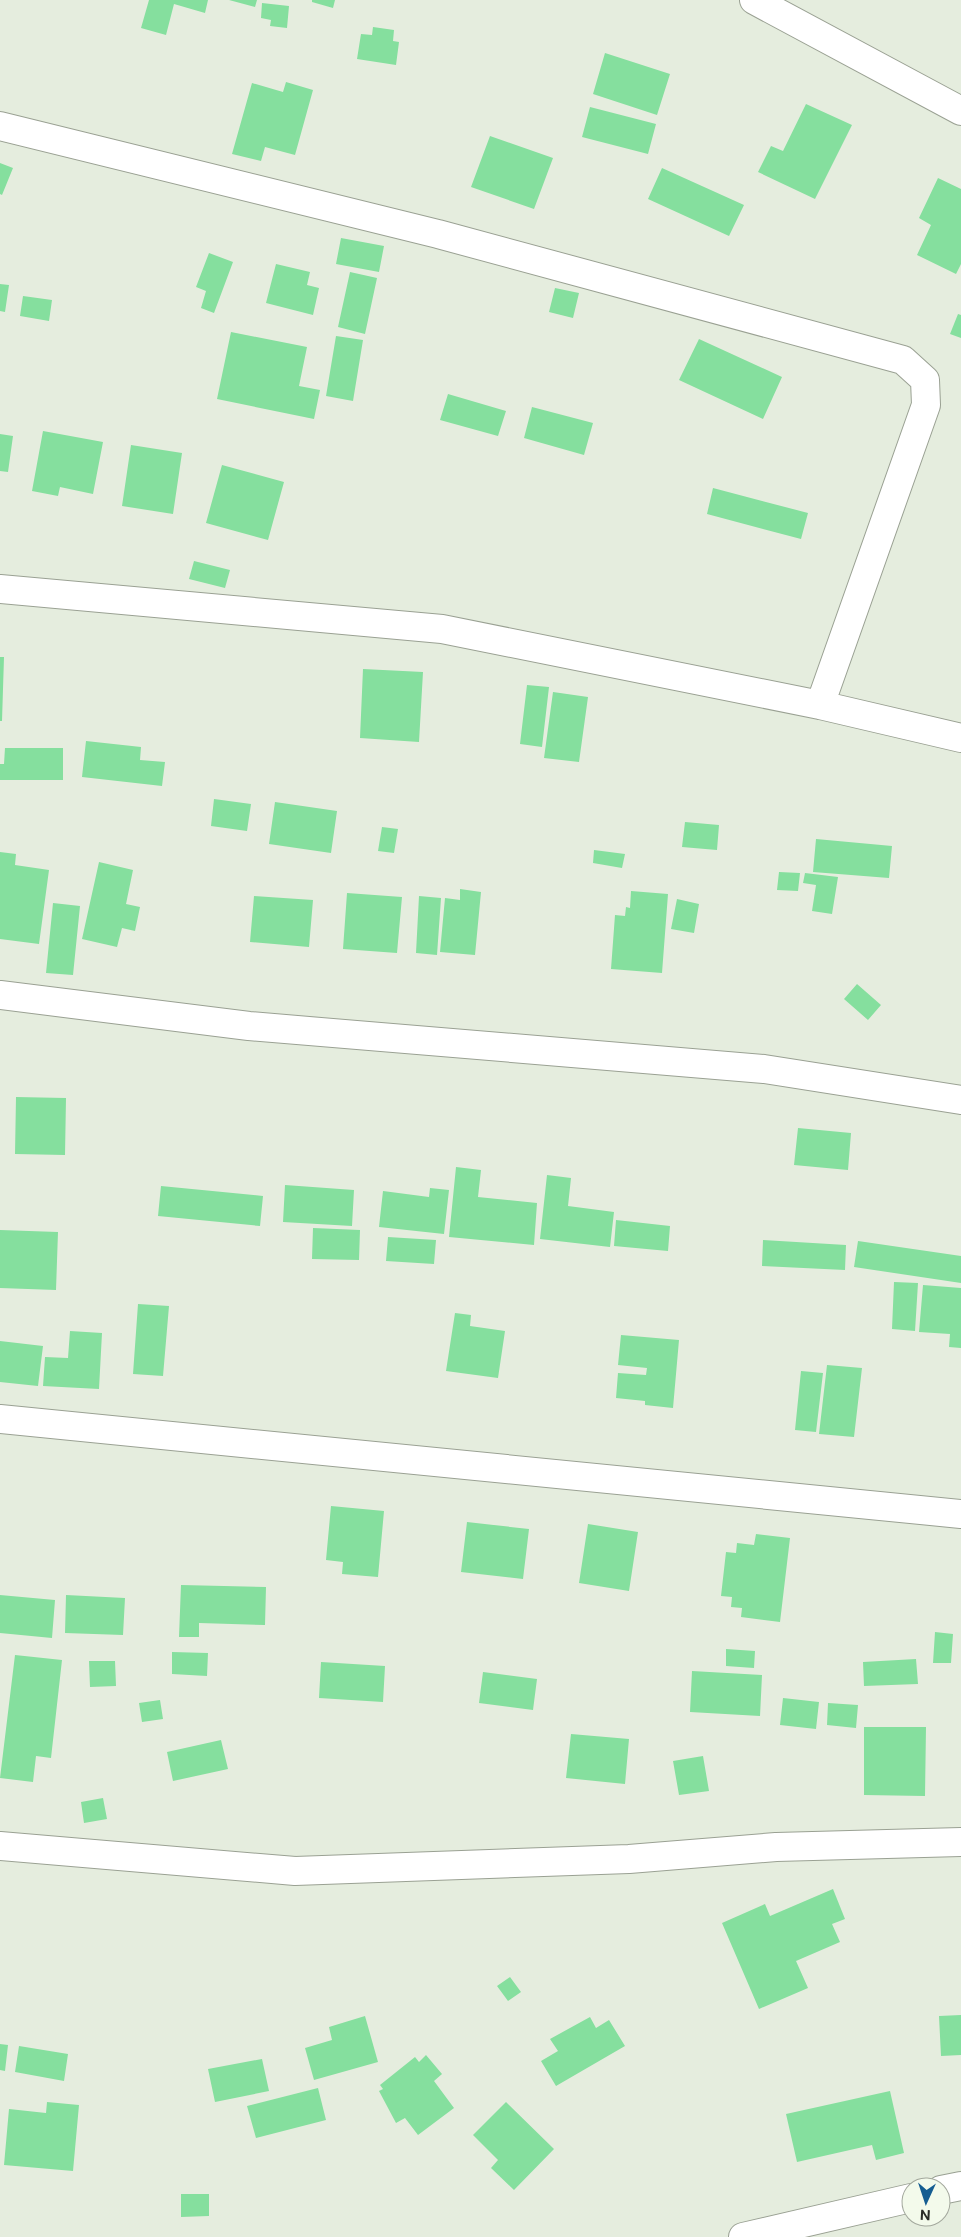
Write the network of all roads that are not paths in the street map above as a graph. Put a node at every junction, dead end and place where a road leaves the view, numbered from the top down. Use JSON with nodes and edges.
{"nodes":[{"id":1,"x":769,"y":3,"type":"edge"},
{"id":2,"x":961,"y":111,"type":"edge"},
{"id":3,"x":0,"y":126,"type":"edge"},
{"id":4,"x":0,"y":589,"type":"edge"},
{"id":5,"x":820,"y":705,"type":"junction"},
{"id":6,"x":961,"y":738,"type":"edge"},
{"id":7,"x":0,"y":996,"type":"edge"},
{"id":8,"x":961,"y":1100,"type":"edge"},
{"id":9,"x":0,"y":1419,"type":"edge"},
{"id":10,"x":961,"y":1514,"type":"edge"},
{"id":11,"x":961,"y":1842,"type":"edge"},
{"id":12,"x":0,"y":1846,"type":"edge"},
{"id":13,"x":901,"y":2200,"type":"edge"},
{"id":14,"x":743,"y":2237,"type":"edge"}],
"edges":[{"from":1,"to":2,"type":"street"},
{"from":3,"to":5,"type":"street"},
{"from":4,"to":5,"type":"street"},
{"from":5,"to":6,"type":"street"},
{"from":7,"to":8,"type":"street"},
{"from":9,"to":10,"type":"street"},
{"from":11,"to":12,"type":"street"},
{"from":13,"to":14,"type":"street"}]}
